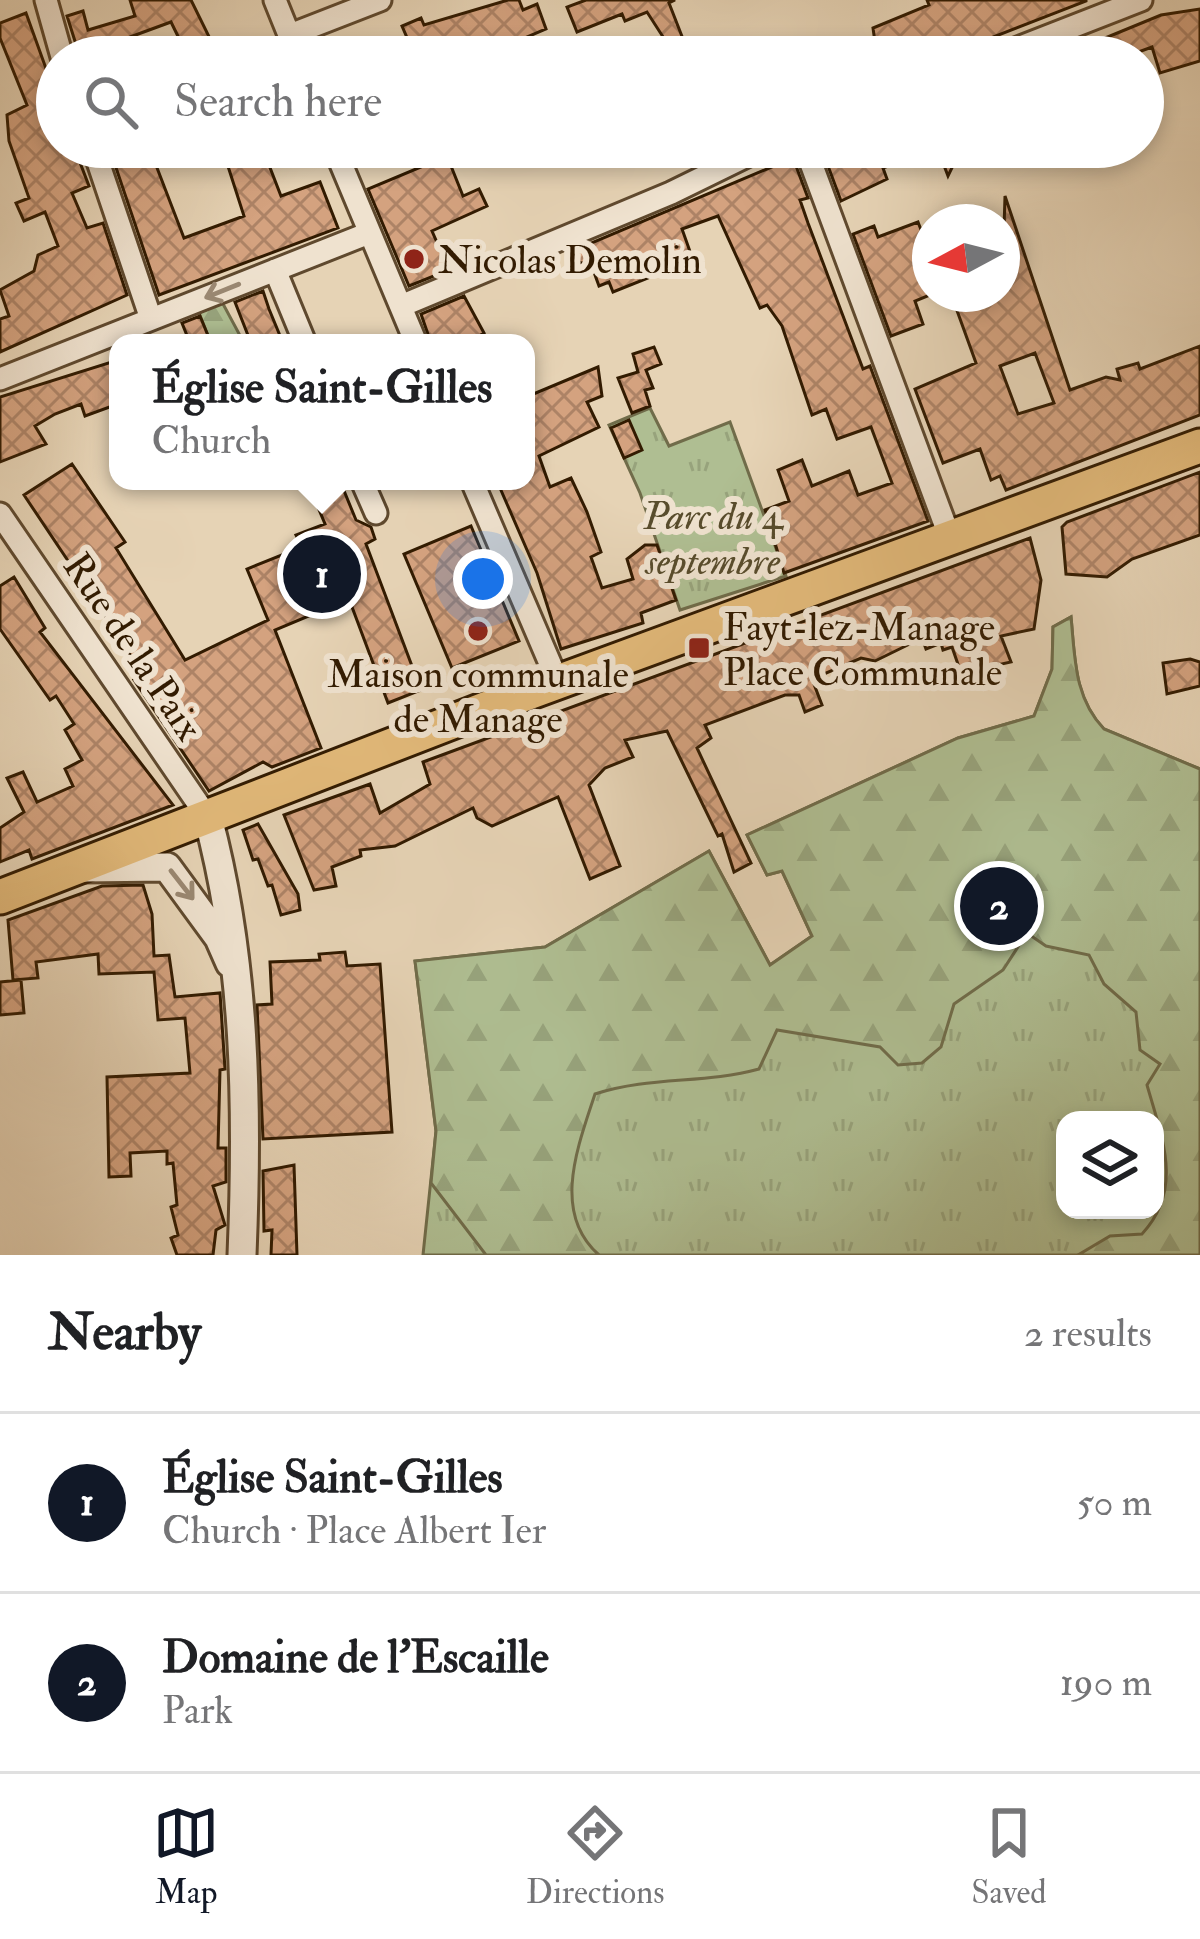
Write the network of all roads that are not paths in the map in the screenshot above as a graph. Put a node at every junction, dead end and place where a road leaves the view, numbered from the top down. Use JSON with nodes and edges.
{"nodes":[{"id":1,"x":46,"y":0,"type":"edge"},
{"id":2,"x":275,"y":0,"type":"edge"},
{"id":3,"x":380,"y":0,"type":"edge"},
{"id":4,"x":1141,"y":0,"type":"edge"},
{"id":5,"x":290,"y":35,"type":"joint"},
{"id":6,"x":56,"y":36,"type":"edge"},
{"id":7,"x":1049,"y":36,"type":"edge"},
{"id":8,"x":100,"y":168,"type":"edge"},
{"id":9,"x":343,"y":168,"type":"edge"},
{"id":10,"x":722,"y":168,"type":"edge"},
{"id":11,"x":813,"y":168,"type":"edge"},
{"id":12,"x":369,"y":232,"type":"junction"},
{"id":13,"x":275,"y":270,"type":"junction"},
{"id":14,"x":401,"y":306,"type":"junction"},
{"id":15,"x":152,"y":319,"type":"junction"},
{"id":16,"x":114,"y":334,"type":"edge"},
{"id":17,"x":301,"y":334,"type":"edge"},
{"id":18,"x":412,"y":334,"type":"edge"},
{"id":19,"x":109,"y":336,"type":"edge"},
{"id":20,"x":0,"y":379,"type":"edge"},
{"id":21,"x":1200,"y":446,"type":"edge"},
{"id":22,"x":366,"y":490,"type":"edge"},
{"id":23,"x":476,"y":490,"type":"edge"},
{"id":24,"x":376,"y":513,"type":"dead end"},
{"id":25,"x":0,"y":514,"type":"edge"},
{"id":26,"x":950,"y":538,"type":"junction"},
{"id":27,"x":558,"y":682,"type":"junction"},
{"id":28,"x":208,"y":818,"type":"junction"},
{"id":29,"x":79,"y":868,"type":"junction"},
{"id":30,"x":0,"y":897,"type":"edge"},
{"id":31,"x":239,"y":983,"type":"junction"},
{"id":32,"x":242,"y":1255,"type":"edge"}],
"edges":[{"from":1,"to":6,"type":"street"},
{"from":2,"to":5,"type":"street"},
{"from":3,"to":5,"type":"street"},
{"from":4,"to":7,"type":"street"},
{"from":8,"to":15,"type":"street"},
{"from":9,"to":12,"type":"street"},
{"from":10,"to":14,"type":"street"},
{"from":11,"to":26,"type":"street"},
{"from":12,"to":13,"type":"street"},
{"from":12,"to":14,"type":"street"},
{"from":13,"to":15,"type":"street","one_way":true},
{"from":13,"to":17,"type":"street"},
{"from":14,"to":18,"type":"street"},
{"from":15,"to":16,"type":"street"},
{"from":19,"to":20,"type":"street"},
{"from":21,"to":26,"type":"main road"},
{"from":22,"to":24,"type":"street"},
{"from":23,"to":27,"type":"street"},
{"from":25,"to":28,"type":"street","name":"Rue de la Paix"},
{"from":26,"to":27,"type":"main road"},
{"from":27,"to":28,"type":"main road"},
{"from":28,"to":29,"type":"main road"},
{"from":28,"to":31,"type":"street"},
{"from":29,"to":30,"type":"main road"},
{"from":29,"to":31,"type":"street","one_way":true},
{"from":31,"to":32,"type":"street"}]}
